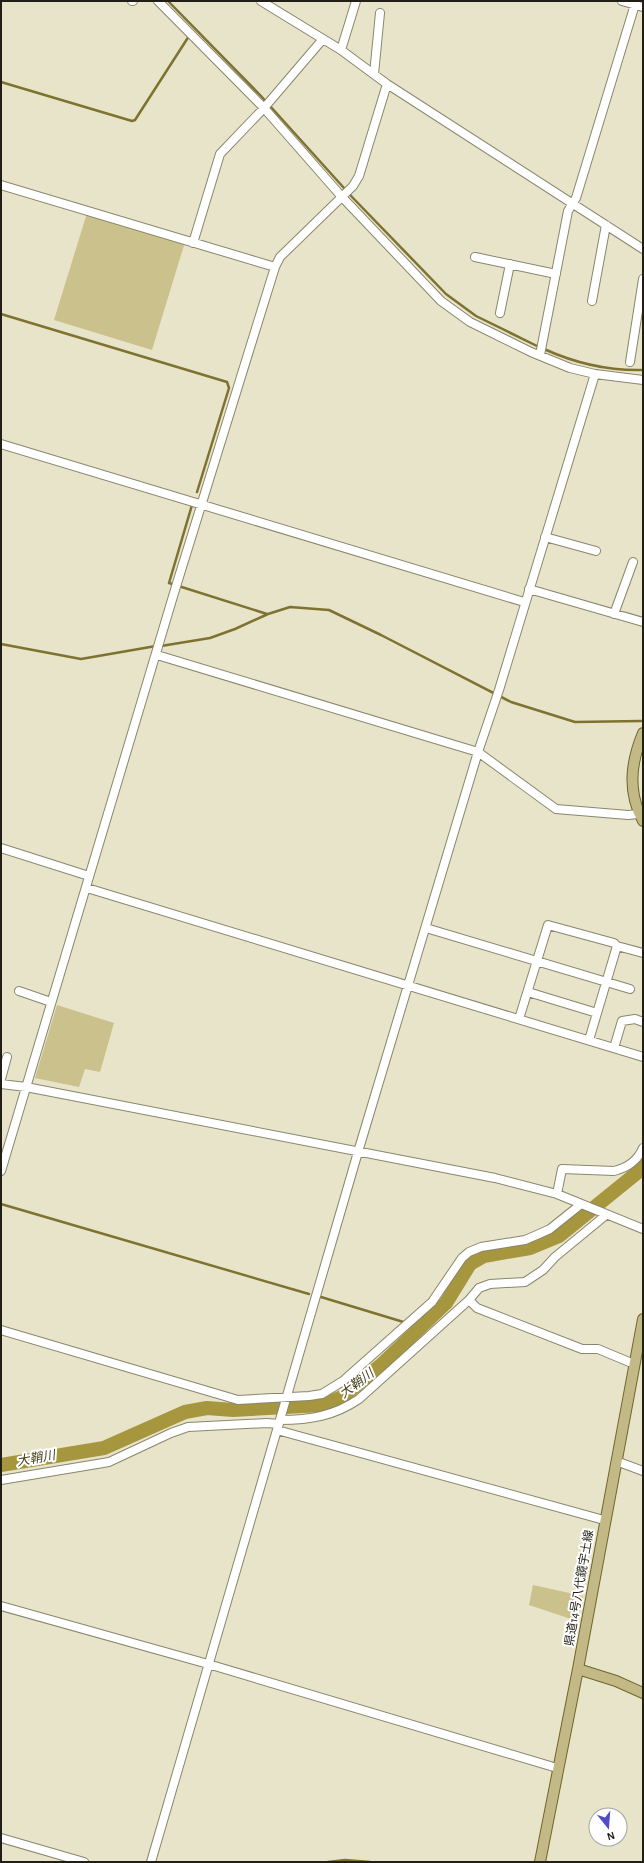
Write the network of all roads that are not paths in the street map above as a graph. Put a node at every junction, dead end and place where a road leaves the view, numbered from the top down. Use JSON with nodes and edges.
{"nodes":[{"id":1,"x":158,"y":1,"type":"edge"},
{"id":2,"x":261,"y":1,"type":"edge"},
{"id":3,"x":356,"y":1,"type":"edge"},
{"id":4,"x":622,"y":1,"type":"edge"},
{"id":5,"x":635,"y":3,"type":"edge"},
{"id":6,"x":643,"y":7,"type":"edge"},
{"id":7,"x":380,"y":13,"type":"dead end"},
{"id":8,"x":323,"y":39,"type":"junction"},
{"id":9,"x":341,"y":50,"type":"junction"},
{"id":10,"x":374,"y":74,"type":"junction"},
{"id":11,"x":387,"y":84,"type":"junction"},
{"id":12,"x":264,"y":107,"type":"junction"},
{"id":13,"x":1,"y":184,"type":"edge"},
{"id":14,"x":344,"y":195,"type":"junction"},
{"id":15,"x":572,"y":204,"type":"junction"},
{"id":16,"x":606,"y":225,"type":"junction"},
{"id":17,"x":193,"y":243,"type":"junction"},
{"id":18,"x":643,"y":249,"type":"edge"},
{"id":19,"x":476,"y":257,"type":"dead end"},
{"id":20,"x":510,"y":264,"type":"junction"},
{"id":21,"x":275,"y":267,"type":"junction"},
{"id":22,"x":556,"y":274,"type":"junction"},
{"id":23,"x":643,"y":279,"type":"edge"},
{"id":24,"x":592,"y":302,"type":"dead end"},
{"id":25,"x":500,"y":313,"type":"dead end"},
{"id":26,"x":541,"y":352,"type":"junction"},
{"id":27,"x":630,"y":362,"type":"dead end"},
{"id":28,"x":595,"y":374,"type":"junction"},
{"id":29,"x":643,"y":380,"type":"edge"},
{"id":30,"x":1,"y":444,"type":"edge"},
{"id":31,"x":202,"y":505,"type":"junction"},
{"id":32,"x":545,"y":536,"type":"junction"},
{"id":33,"x":596,"y":551,"type":"dead end"},
{"id":34,"x":633,"y":562,"type":"dead end"},
{"id":35,"x":529,"y":589,"type":"junction"},
{"id":36,"x":524,"y":602,"type":"junction"},
{"id":37,"x":614,"y":614,"type":"junction"},
{"id":38,"x":643,"y":622,"type":"edge"},
{"id":39,"x":157,"y":653,"type":"junction"},
{"id":40,"x":643,"y":733,"type":"edge"},
{"id":41,"x":478,"y":752,"type":"junction"},
{"id":42,"x":641,"y":817,"type":"edge"},
{"id":43,"x":1,"y":848,"type":"edge"},
{"id":44,"x":89,"y":876,"type":"junction"},
{"id":45,"x":87,"y":888,"type":"junction"},
{"id":46,"x":426,"y":928,"type":"junction"},
{"id":47,"x":617,"y":946,"type":"junction"},
{"id":48,"x":643,"y":953,"type":"edge"},
{"id":49,"x":537,"y":962,"type":"junction"},
{"id":50,"x":606,"y":983,"type":"junction"},
{"id":51,"x":408,"y":985,"type":"junction"},
{"id":52,"x":630,"y":989,"type":"dead end"},
{"id":53,"x":20,"y":991,"type":"dead end"},
{"id":54,"x":528,"y":992,"type":"junction"},
{"id":55,"x":51,"y":1002,"type":"junction"},
{"id":56,"x":597,"y":1013,"type":"junction"},
{"id":57,"x":519,"y":1019,"type":"junction"},
{"id":58,"x":643,"y":1022,"type":"edge"},
{"id":59,"x":589,"y":1040,"type":"junction"},
{"id":60,"x":614,"y":1048,"type":"junction"},
{"id":61,"x":7,"y":1057,"type":"dead end"},
{"id":62,"x":643,"y":1057,"type":"edge"},
{"id":63,"x":1,"y":1079,"type":"edge"},
{"id":64,"x":1,"y":1084,"type":"edge"},
{"id":65,"x":26,"y":1087,"type":"junction"},
{"id":66,"x":643,"y":1148,"type":"edge"},
{"id":67,"x":358,"y":1152,"type":"junction"},
{"id":68,"x":1,"y":1171,"type":"edge"},
{"id":69,"x":557,"y":1194,"type":"junction"},
{"id":70,"x":582,"y":1206,"type":"junction"},
{"id":71,"x":604,"y":1214,"type":"junction"},
{"id":72,"x":643,"y":1229,"type":"edge"},
{"id":73,"x":469,"y":1300,"type":"junction"},
{"id":74,"x":643,"y":1319,"type":"edge"},
{"id":75,"x":1,"y":1330,"type":"edge"},
{"id":76,"x":634,"y":1364,"type":"junction"},
{"id":77,"x":285,"y":1398,"type":"junction"},
{"id":78,"x":279,"y":1423,"type":"junction"},
{"id":79,"x":616,"y":1461,"type":"junction"},
{"id":80,"x":643,"y":1471,"type":"edge"},
{"id":81,"x":1,"y":1480,"type":"edge"},
{"id":82,"x":604,"y":1520,"type":"junction"},
{"id":83,"x":1,"y":1606,"type":"edge"},
{"id":84,"x":208,"y":1664,"type":"junction"},
{"id":85,"x":578,"y":1669,"type":"junction"},
{"id":86,"x":643,"y":1693,"type":"edge"},
{"id":87,"x":557,"y":1768,"type":"junction"},
{"id":88,"x":1,"y":1838,"type":"edge"},
{"id":89,"x":84,"y":1862,"type":"edge"},
{"id":90,"x":151,"y":1862,"type":"edge"},
{"id":91,"x":540,"y":1862,"type":"edge"}],
"edges":[{"from":1,"to":12,"type":"street"},
{"from":2,"to":8,"type":"street"},
{"from":3,"to":9,"type":"street"},
{"from":4,"to":5,"type":"street"},
{"from":5,"to":6,"type":"street"},
{"from":5,"to":15,"type":"street"},
{"from":7,"to":10,"type":"street"},
{"from":8,"to":9,"type":"street"},
{"from":8,"to":12,"type":"street"},
{"from":9,"to":10,"type":"street"},
{"from":10,"to":11,"type":"street"},
{"from":11,"to":14,"type":"street"},
{"from":11,"to":15,"type":"street"},
{"from":12,"to":14,"type":"street"},
{"from":12,"to":17,"type":"street"},
{"from":13,"to":17,"type":"street"},
{"from":14,"to":21,"type":"street"},
{"from":14,"to":26,"type":"street"},
{"from":15,"to":16,"type":"street"},
{"from":15,"to":22,"type":"street"},
{"from":16,"to":18,"type":"street"},
{"from":16,"to":24,"type":"street"},
{"from":17,"to":21,"type":"street"},
{"from":19,"to":20,"type":"street"},
{"from":20,"to":22,"type":"street"},
{"from":20,"to":25,"type":"street"},
{"from":21,"to":31,"type":"street"},
{"from":22,"to":26,"type":"street"},
{"from":23,"to":27,"type":"street"},
{"from":26,"to":28,"type":"street"},
{"from":28,"to":29,"type":"street"},
{"from":28,"to":32,"type":"street"},
{"from":30,"to":31,"type":"street"},
{"from":31,"to":36,"type":"street"},
{"from":31,"to":39,"type":"street"},
{"from":32,"to":33,"type":"street"},
{"from":32,"to":35,"type":"street"},
{"from":34,"to":37,"type":"street"},
{"from":35,"to":36,"type":"street"},
{"from":35,"to":37,"type":"street"},
{"from":36,"to":41,"type":"street"},
{"from":37,"to":38,"type":"street"},
{"from":39,"to":41,"type":"street"},
{"from":39,"to":44,"type":"street"},
{"from":40,"to":42,"type":"main road"},
{"from":41,"to":42,"type":"street"},
{"from":41,"to":46,"type":"street"},
{"from":43,"to":44,"type":"street"},
{"from":44,"to":45,"type":"street"},
{"from":45,"to":51,"type":"street"},
{"from":45,"to":55,"type":"street"},
{"from":46,"to":49,"type":"street"},
{"from":46,"to":51,"type":"street"},
{"from":47,"to":48,"type":"street"},
{"from":47,"to":49,"type":"street"},
{"from":47,"to":50,"type":"street"},
{"from":49,"to":50,"type":"street"},
{"from":49,"to":54,"type":"street"},
{"from":50,"to":52,"type":"street"},
{"from":50,"to":56,"type":"street"},
{"from":51,"to":57,"type":"street"},
{"from":51,"to":67,"type":"street"},
{"from":53,"to":55,"type":"street"},
{"from":54,"to":56,"type":"street"},
{"from":54,"to":57,"type":"street"},
{"from":55,"to":65,"type":"street"},
{"from":56,"to":59,"type":"street"},
{"from":57,"to":59,"type":"street"},
{"from":58,"to":60,"type":"street"},
{"from":59,"to":60,"type":"street"},
{"from":60,"to":62,"type":"street"},
{"from":61,"to":63,"type":"street"},
{"from":64,"to":65,"type":"street"},
{"from":65,"to":67,"type":"street"},
{"from":65,"to":68,"type":"street"},
{"from":66,"to":69,"type":"street"},
{"from":67,"to":69,"type":"street"},
{"from":67,"to":77,"type":"street"},
{"from":69,"to":70,"type":"street"},
{"from":70,"to":71,"type":"street"},
{"from":70,"to":77,"type":"street"},
{"from":71,"to":72,"type":"street"},
{"from":71,"to":73,"type":"street"},
{"from":73,"to":76,"type":"street"},
{"from":73,"to":78,"type":"street"},
{"from":74,"to":76,"type":"main road","name":"県道14号八代鏡宇土線"},
{"from":75,"to":77,"type":"street"},
{"from":76,"to":79,"type":"main road","name":"県道14号八代鏡宇土線"},
{"from":77,"to":78,"type":"street"},
{"from":78,"to":81,"type":"street"},
{"from":78,"to":82,"type":"street"},
{"from":78,"to":84,"type":"street"},
{"from":79,"to":80,"type":"street"},
{"from":79,"to":82,"type":"main road","name":"県道14号八代鏡宇土線"},
{"from":82,"to":85,"type":"main road","name":"県道14号八代鏡宇土線"},
{"from":83,"to":84,"type":"street"},
{"from":84,"to":87,"type":"street"},
{"from":84,"to":90,"type":"street"},
{"from":85,"to":86,"type":"main road"},
{"from":85,"to":87,"type":"main road","name":"県道14号八代鏡宇土線"},
{"from":87,"to":91,"type":"main road","name":"県道14号八代鏡宇土線"},
{"from":88,"to":89,"type":"street"}]}
